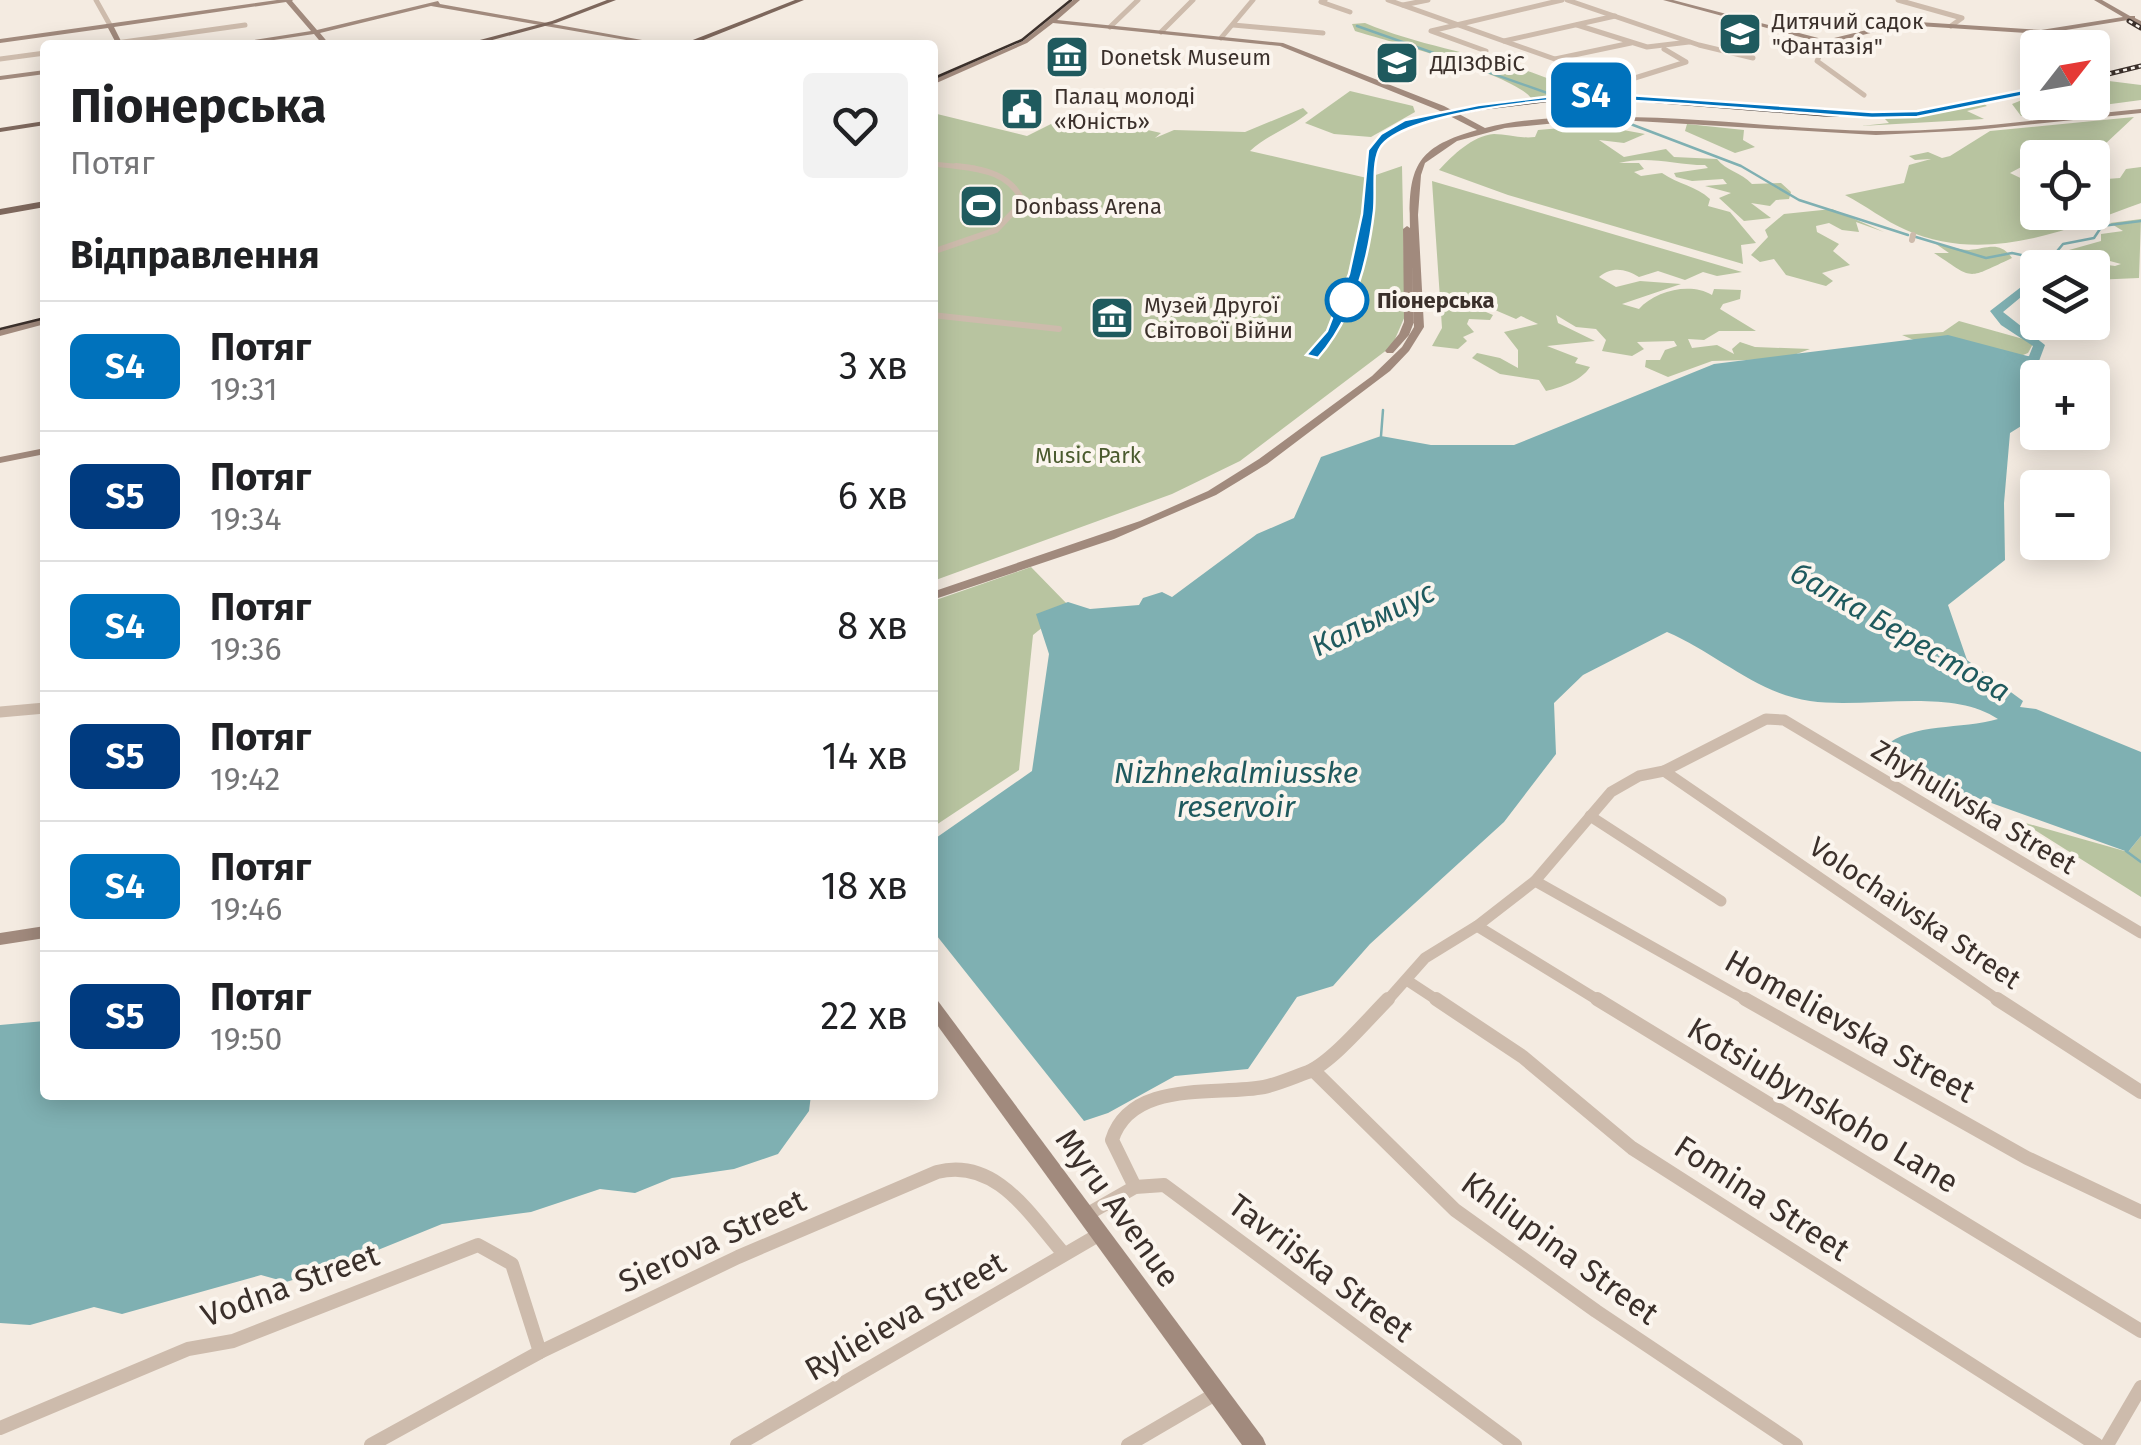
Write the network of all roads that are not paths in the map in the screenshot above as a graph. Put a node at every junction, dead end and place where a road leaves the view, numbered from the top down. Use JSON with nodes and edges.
{"nodes":[{"id":1,"x":96,"y":0,"type":"edge"},
{"id":2,"x":288,"y":0,"type":"edge"},
{"id":3,"x":448,"y":0,"type":"edge"},
{"id":4,"x":613,"y":0,"type":"edge"},
{"id":5,"x":800,"y":0,"type":"edge"},
{"id":6,"x":1077,"y":0,"type":"edge"},
{"id":7,"x":1138,"y":0,"type":"edge"},
{"id":8,"x":1193,"y":0,"type":"edge"},
{"id":9,"x":1253,"y":0,"type":"edge"},
{"id":10,"x":1325,"y":0,"type":"edge"},
{"id":11,"x":1388,"y":0,"type":"edge"},
{"id":12,"x":1428,"y":0,"type":"edge"},
{"id":13,"x":1564,"y":0,"type":"edge"},
{"id":14,"x":1666,"y":0,"type":"edge"},
{"id":15,"x":1898,"y":0,"type":"edge"},
{"id":16,"x":2100,"y":0,"type":"edge"},
{"id":17,"x":433,"y":5,"type":"junction"},
{"id":18,"x":1402,"y":5,"type":"junction"},
{"id":19,"x":1350,"y":12,"type":"dead end"},
{"id":20,"x":1616,"y":16,"type":"junction"},
{"id":21,"x":2135,"y":20,"type":"edge"},
{"id":22,"x":1052,"y":21,"type":"junction"},
{"id":23,"x":245,"y":24,"type":"dead end"},
{"id":24,"x":547,"y":24,"type":"junction"},
{"id":25,"x":1455,"y":24,"type":"junction"},
{"id":26,"x":1576,"y":24,"type":"junction"},
{"id":27,"x":110,"y":25,"type":"junction"},
{"id":28,"x":1232,"y":25,"type":"junction"},
{"id":29,"x":1110,"y":26,"type":"junction"},
{"id":30,"x":1950,"y":26,"type":"junction"},
{"id":31,"x":316,"y":32,"type":"junction"},
{"id":32,"x":1161,"y":32,"type":"junction"},
{"id":33,"x":1323,"y":33,"type":"dead end"},
{"id":34,"x":1221,"y":38,"type":"junction"},
{"id":35,"x":0,"y":40,"type":"edge"},
{"id":36,"x":118,"y":40,"type":"edge"},
{"id":37,"x":145,"y":40,"type":"edge"},
{"id":38,"x":261,"y":40,"type":"edge"},
{"id":39,"x":323,"y":40,"type":"edge"},
{"id":40,"x":485,"y":40,"type":"edge"},
{"id":41,"x":638,"y":40,"type":"edge"},
{"id":42,"x":697,"y":40,"type":"edge"},
{"id":43,"x":1504,"y":42,"type":"junction"},
{"id":44,"x":1689,"y":42,"type":"junction"},
{"id":45,"x":1826,"y":42,"type":"junction"},
{"id":46,"x":1632,"y":43,"type":"junction"},
{"id":47,"x":1664,"y":48,"type":"junction"},
{"id":48,"x":1486,"y":51,"type":"dead end"},
{"id":49,"x":40,"y":54,"type":"edge"},
{"id":50,"x":1753,"y":58,"type":"dead end"},
{"id":51,"x":0,"y":59,"type":"edge"},
{"id":52,"x":1554,"y":60,"type":"junction"},
{"id":53,"x":40,"y":73,"type":"edge"},
{"id":54,"x":0,"y":78,"type":"edge"},
{"id":55,"x":938,"y":80,"type":"edge"},
{"id":56,"x":1622,"y":82,"type":"junction"},
{"id":57,"x":1610,"y":93,"type":"dead end"},
{"id":58,"x":1864,"y":96,"type":"dead end"},
{"id":59,"x":2141,"y":109,"type":"edge"},
{"id":60,"x":40,"y":123,"type":"edge"},
{"id":61,"x":1533,"y":123,"type":"junction"},
{"id":62,"x":1486,"y":129,"type":"junction"},
{"id":63,"x":0,"y":130,"type":"edge"},
{"id":64,"x":938,"y":165,"type":"edge"},
{"id":65,"x":40,"y":202,"type":"edge"},
{"id":66,"x":0,"y":209,"type":"edge"},
{"id":67,"x":938,"y":250,"type":"edge"},
{"id":68,"x":938,"y":317,"type":"edge"},
{"id":69,"x":40,"y":322,"type":"edge"},
{"id":70,"x":1059,"y":329,"type":"dead end"},
{"id":71,"x":0,"y":333,"type":"edge"},
{"id":72,"x":40,"y":451,"type":"edge"},
{"id":73,"x":0,"y":460,"type":"edge"},
{"id":74,"x":1042,"y":554,"type":"junction"},
{"id":75,"x":938,"y":586,"type":"edge"},
{"id":76,"x":938,"y":594,"type":"edge"},
{"id":77,"x":40,"y":708,"type":"edge"},
{"id":78,"x":0,"y":712,"type":"edge"},
{"id":79,"x":1664,"y":771,"type":"junction"},
{"id":80,"x":1590,"y":816,"type":"junction"},
{"id":81,"x":1535,"y":881,"type":"junction"},
{"id":82,"x":1721,"y":901,"type":"dead end"},
{"id":83,"x":1477,"y":926,"type":"junction"},
{"id":84,"x":40,"y":933,"type":"edge"},
{"id":85,"x":2141,"y":933,"type":"edge"},
{"id":86,"x":0,"y":938,"type":"edge"},
{"id":87,"x":1408,"y":981,"type":"junction"},
{"id":88,"x":938,"y":1013,"type":"edge"},
{"id":89,"x":1314,"y":1070,"type":"junction"},
{"id":90,"x":2141,"y":1092,"type":"edge"},
{"id":91,"x":1134,"y":1187,"type":"junction"},
{"id":92,"x":2141,"y":1212,"type":"edge"},
{"id":93,"x":1086,"y":1214,"type":"junction"},
{"id":94,"x":1100,"y":1234,"type":"junction"},
{"id":95,"x":1064,"y":1254,"type":"junction"},
{"id":96,"x":2141,"y":1330,"type":"edge"},
{"id":97,"x":540,"y":1352,"type":"junction"},
{"id":98,"x":2141,"y":1387,"type":"edge"},
{"id":99,"x":1217,"y":1393,"type":"junction"},
{"id":100,"x":0,"y":1428,"type":"edge"},
{"id":101,"x":371,"y":1445,"type":"edge"},
{"id":102,"x":737,"y":1445,"type":"edge"},
{"id":103,"x":1128,"y":1445,"type":"edge"},
{"id":104,"x":1256,"y":1445,"type":"edge"},
{"id":105,"x":1515,"y":1445,"type":"edge"},
{"id":106,"x":1796,"y":1445,"type":"edge"},
{"id":107,"x":2098,"y":1445,"type":"edge"},
{"id":108,"x":2107,"y":1445,"type":"edge"}],
"edges":[{"from":1,"to":27,"type":"street"},
{"from":2,"to":27,"type":"main road"},
{"from":2,"to":31,"type":"street"},
{"from":3,"to":17,"type":"main road"},
{"from":4,"to":24,"type":"main road"},
{"from":5,"to":42,"type":"main road"},
{"from":6,"to":22,"type":"main road"},
{"from":7,"to":29,"type":"street"},
{"from":8,"to":32,"type":"street"},
{"from":9,"to":28,"type":"street"},
{"from":10,"to":19,"type":"street"},
{"from":11,"to":18,"type":"street"},
{"from":12,"to":18,"type":"street"},
{"from":13,"to":20,"type":"street"},
{"from":13,"to":25,"type":"street"},
{"from":14,"to":45,"type":"main road"},
{"from":15,"to":30,"type":"street"},
{"from":16,"to":21,"type":"main road"},
{"from":17,"to":24,"type":"main road"},
{"from":17,"to":31,"type":"main road"},
{"from":18,"to":25,"type":"street"},
{"from":20,"to":26,"type":"street"},
{"from":20,"to":44,"type":"street"},
{"from":21,"to":30,"type":"main road"},
{"from":22,"to":29,"type":"main road"},
{"from":22,"to":55,"type":"main road"},
{"from":23,"to":37,"type":"street"},
{"from":24,"to":40,"type":"main road"},
{"from":24,"to":41,"type":"main road"},
{"from":25,"to":43,"type":"street"},
{"from":25,"to":48,"type":"street"},
{"from":26,"to":43,"type":"street"},
{"from":26,"to":46,"type":"street"},
{"from":27,"to":35,"type":"main road"},
{"from":27,"to":36,"type":"main road"},
{"from":28,"to":33,"type":"street"},
{"from":28,"to":34,"type":"street"},
{"from":29,"to":32,"type":"main road"},
{"from":30,"to":45,"type":"main road"},
{"from":31,"to":38,"type":"main road"},
{"from":31,"to":39,"type":"street"},
{"from":32,"to":34,"type":"main road"},
{"from":34,"to":62,"type":"main road"},
{"from":43,"to":52,"type":"street"},
{"from":44,"to":47,"type":"street"},
{"from":44,"to":50,"type":"street"},
{"from":45,"to":58,"type":"street"},
{"from":46,"to":47,"type":"street"},
{"from":46,"to":52,"type":"street"},
{"from":47,"to":56,"type":"street"},
{"from":49,"to":51,"type":"street"},
{"from":52,"to":56,"type":"street"},
{"from":53,"to":54,"type":"main road"},
{"from":56,"to":57,"type":"street"},
{"from":59,"to":61,"type":"main road"},
{"from":59,"to":61,"type":"main road"},
{"from":60,"to":63,"type":"main road"},
{"from":61,"to":62,"type":"main road"},
{"from":62,"to":74,"type":"main road"},
{"from":64,"to":67,"type":"street"},
{"from":65,"to":66,"type":"main road"},
{"from":68,"to":70,"type":"street"},
{"from":69,"to":71,"type":"main road"},
{"from":72,"to":73,"type":"main road"},
{"from":74,"to":75,"type":"main road"},
{"from":74,"to":76,"type":"main road"},
{"from":77,"to":78,"type":"street"},
{"from":79,"to":80,"type":"street"},
{"from":79,"to":85,"type":"street","name":"Zhyhulivska Street"},
{"from":79,"to":90,"type":"street","name":"Volochaivska Street"},
{"from":80,"to":81,"type":"street"},
{"from":80,"to":82,"type":"street"},
{"from":81,"to":83,"type":"street"},
{"from":81,"to":92,"type":"street","name":"Homelievska Street"},
{"from":83,"to":87,"type":"street"},
{"from":83,"to":96,"type":"street","name":"Kotsiubynskoho Lane"},
{"from":84,"to":86,"type":"main road"},
{"from":87,"to":89,"type":"street"},
{"from":87,"to":107,"type":"street","name":"Fomina Street"},
{"from":88,"to":93,"type":"main road","name":"Myru Avenue"},
{"from":89,"to":91,"type":"street"},
{"from":89,"to":106,"type":"street","name":"Khliupina Street"},
{"from":91,"to":93,"type":"street"},
{"from":91,"to":105,"type":"street","name":"Tavriiska Street"},
{"from":93,"to":94,"type":"main road","name":"Myru Avenue"},
{"from":94,"to":95,"type":"street","name":"Rylieieva Street"},
{"from":94,"to":99,"type":"main road","name":"Myru Avenue"},
{"from":95,"to":97,"type":"street","name":"Sierova Street"},
{"from":95,"to":102,"type":"street","name":"Rylieieva Street"},
{"from":97,"to":100,"type":"street","name":"Vodna Street"},
{"from":97,"to":101,"type":"street","name":"Sierova Street"},
{"from":98,"to":108,"type":"street"},
{"from":99,"to":103,"type":"street"},
{"from":99,"to":104,"type":"main road","name":"Myru Avenue"}]}
